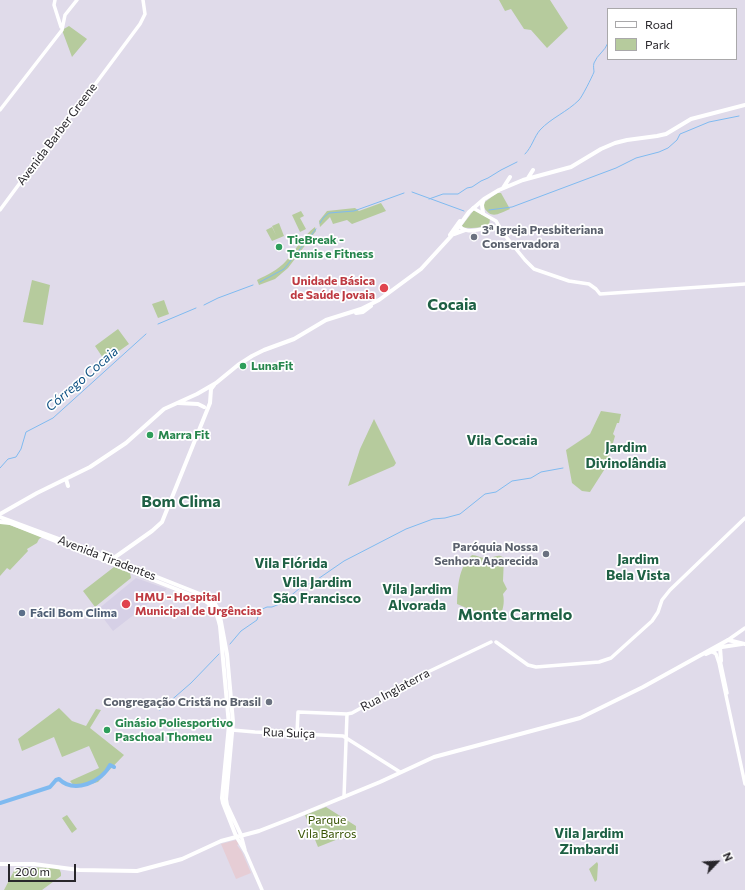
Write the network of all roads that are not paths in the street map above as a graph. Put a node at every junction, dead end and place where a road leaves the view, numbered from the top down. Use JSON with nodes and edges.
{"nodes":[{"id":1,"x":56,"y":0,"type":"edge"},
{"id":2,"x":77,"y":0,"type":"edge"},
{"id":3,"x":143,"y":0,"type":"edge"},
{"id":4,"x":56,"y":12,"type":"junction"},
{"id":5,"x":65,"y":15,"type":"junction"},
{"id":6,"x":62,"y":30,"type":"junction"},
{"id":7,"x":745,"y":105,"type":"edge"},
{"id":8,"x":0,"y":110,"type":"edge"},
{"id":9,"x":533,"y":170,"type":"dead end"},
{"id":10,"x":510,"y":177,"type":"dead end"},
{"id":11,"x":528,"y":178,"type":"junction"},
{"id":12,"x":502,"y":188,"type":"junction"},
{"id":13,"x":484,"y":199,"type":"junction"},
{"id":14,"x":473,"y":208,"type":"junction"},
{"id":15,"x":0,"y":210,"type":"edge"},
{"id":16,"x":483,"y":213,"type":"junction"},
{"id":17,"x":492,"y":218,"type":"junction"},
{"id":18,"x":458,"y":225,"type":"junction"},
{"id":19,"x":490,"y":227,"type":"junction"},
{"id":20,"x":501,"y":229,"type":"junction"},
{"id":21,"x":465,"y":230,"type":"junction"},
{"id":22,"x":452,"y":235,"type":"junction"},
{"id":23,"x":448,"y":239,"type":"junction"},
{"id":24,"x":745,"y":284,"type":"edge"},
{"id":25,"x":216,"y":383,"type":"junction"},
{"id":26,"x":203,"y":390,"type":"junction"},
{"id":27,"x":197,"y":394,"type":"junction"},
{"id":28,"x":211,"y":398,"type":"junction"},
{"id":29,"x":178,"y":403,"type":"junction"},
{"id":30,"x":198,"y":404,"type":"junction"},
{"id":31,"x":209,"y":404,"type":"junction"},
{"id":32,"x":204,"y":407,"type":"junction"},
{"id":33,"x":206,"y":412,"type":"junction"},
{"id":34,"x":66,"y":480,"type":"junction"},
{"id":35,"x":68,"y":486,"type":"dead end"},
{"id":36,"x":15,"y":505,"type":"junction"},
{"id":37,"x":0,"y":511,"type":"edge"},
{"id":38,"x":0,"y":516,"type":"edge"},
{"id":39,"x":745,"y":518,"type":"edge"},
{"id":40,"x":0,"y":522,"type":"edge"},
{"id":41,"x":113,"y":561,"type":"junction"},
{"id":42,"x":745,"y":628,"type":"edge"},
{"id":43,"x":728,"y":640,"type":"junction"},
{"id":44,"x":720,"y":647,"type":"junction"},
{"id":45,"x":712,"y":650,"type":"junction"},
{"id":46,"x":721,"y":661,"type":"junction"},
{"id":47,"x":727,"y":698,"type":"junction"},
{"id":48,"x":347,"y":714,"type":"junction"},
{"id":49,"x":232,"y":730,"type":"junction"},
{"id":50,"x":297,"y":733,"type":"junction"},
{"id":51,"x":224,"y":734,"type":"dead end"},
{"id":52,"x":346,"y":737,"type":"junction"},
{"id":53,"x":228,"y":739,"type":"junction"},
{"id":54,"x":400,"y":772,"type":"junction"},
{"id":55,"x":745,"y":784,"type":"edge"},
{"id":56,"x":344,"y":797,"type":"junction"},
{"id":57,"x":238,"y":836,"type":"junction"},
{"id":58,"x":0,"y":864,"type":"edge"},
{"id":59,"x":262,"y":890,"type":"edge"}],
"edges":[{"from":1,"to":4,"type":"street"},
{"from":2,"to":5,"type":"street"},
{"from":3,"to":15,"type":"street","name":"Avenida Barber Greene"},
{"from":4,"to":5,"type":"street"},
{"from":4,"to":6,"type":"street"},
{"from":5,"to":6,"type":"street"},
{"from":6,"to":8,"type":"street"},
{"from":7,"to":11,"type":"main road"},
{"from":9,"to":11,"type":"main road"},
{"from":10,"to":12,"type":"main road"},
{"from":11,"to":12,"type":"main road"},
{"from":12,"to":13,"type":"main road"},
{"from":13,"to":14,"type":"main road"},
{"from":13,"to":16,"type":"main road"},
{"from":14,"to":16,"type":"street"},
{"from":14,"to":18,"type":"main road"},
{"from":16,"to":17,"type":"street"},
{"from":17,"to":19,"type":"street"},
{"from":17,"to":20,"type":"street"},
{"from":18,"to":21,"type":"street"},
{"from":18,"to":22,"type":"main road"},
{"from":18,"to":23,"type":"main road"},
{"from":19,"to":20,"type":"street"},
{"from":19,"to":21,"type":"street"},
{"from":20,"to":24,"type":"street"},
{"from":21,"to":22,"type":"main road"},
{"from":22,"to":23,"type":"main road"},
{"from":23,"to":25,"type":"main road"},
{"from":25,"to":26,"type":"main road"},
{"from":25,"to":28,"type":"main road"},
{"from":26,"to":27,"type":"main road"},
{"from":26,"to":28,"type":"main road"},
{"from":27,"to":29,"type":"main road"},
{"from":27,"to":30,"type":"main road"},
{"from":28,"to":31,"type":"main road"},
{"from":29,"to":30,"type":"main road"},
{"from":29,"to":34,"type":"main road"},
{"from":30,"to":32,"type":"main road"},
{"from":31,"to":32,"type":"main road"},
{"from":31,"to":33,"type":"main road"},
{"from":32,"to":33,"type":"main road"},
{"from":33,"to":41,"type":"main road"},
{"from":34,"to":35,"type":"main road"},
{"from":34,"to":36,"type":"main road"},
{"from":36,"to":37,"type":"main road"},
{"from":36,"to":38,"type":"main road"},
{"from":38,"to":41,"type":"main road","name":"Avenida Tiradentes"},
{"from":39,"to":48,"type":"street","name":"Rua Inglaterra"},
{"from":40,"to":41,"type":"main road","name":"Avenida Tiradentes"},
{"from":41,"to":49,"type":"main road","name":"Avenida Tiradentes"},
{"from":41,"to":53,"type":"main road","name":"Avenida Tiradentes"},
{"from":42,"to":43,"type":"street"},
{"from":43,"to":44,"type":"main road"},
{"from":43,"to":44,"type":"main road"},
{"from":43,"to":45,"type":"main road"},
{"from":44,"to":45,"type":"main road"},
{"from":44,"to":46,"type":"main road"},
{"from":45,"to":46,"type":"street"},
{"from":45,"to":47,"type":"street"},
{"from":45,"to":54,"type":"main road"},
{"from":46,"to":47,"type":"street"},
{"from":47,"to":55,"type":"street"},
{"from":48,"to":50,"type":"street","name":"Rua Inglaterra"},
{"from":48,"to":52,"type":"street"},
{"from":49,"to":50,"type":"street","name":"Rua Suiça"},
{"from":49,"to":57,"type":"main road","name":"Avenida Tiradentes"},
{"from":50,"to":52,"type":"street","name":"Rua Suiça"},
{"from":51,"to":53,"type":"main road"},
{"from":52,"to":54,"type":"street"},
{"from":52,"to":56,"type":"street"},
{"from":53,"to":57,"type":"main road","name":"Avenida Tiradentes"},
{"from":54,"to":56,"type":"main road"},
{"from":56,"to":57,"type":"main road"},
{"from":57,"to":58,"type":"main road"},
{"from":57,"to":59,"type":"street"}]}
